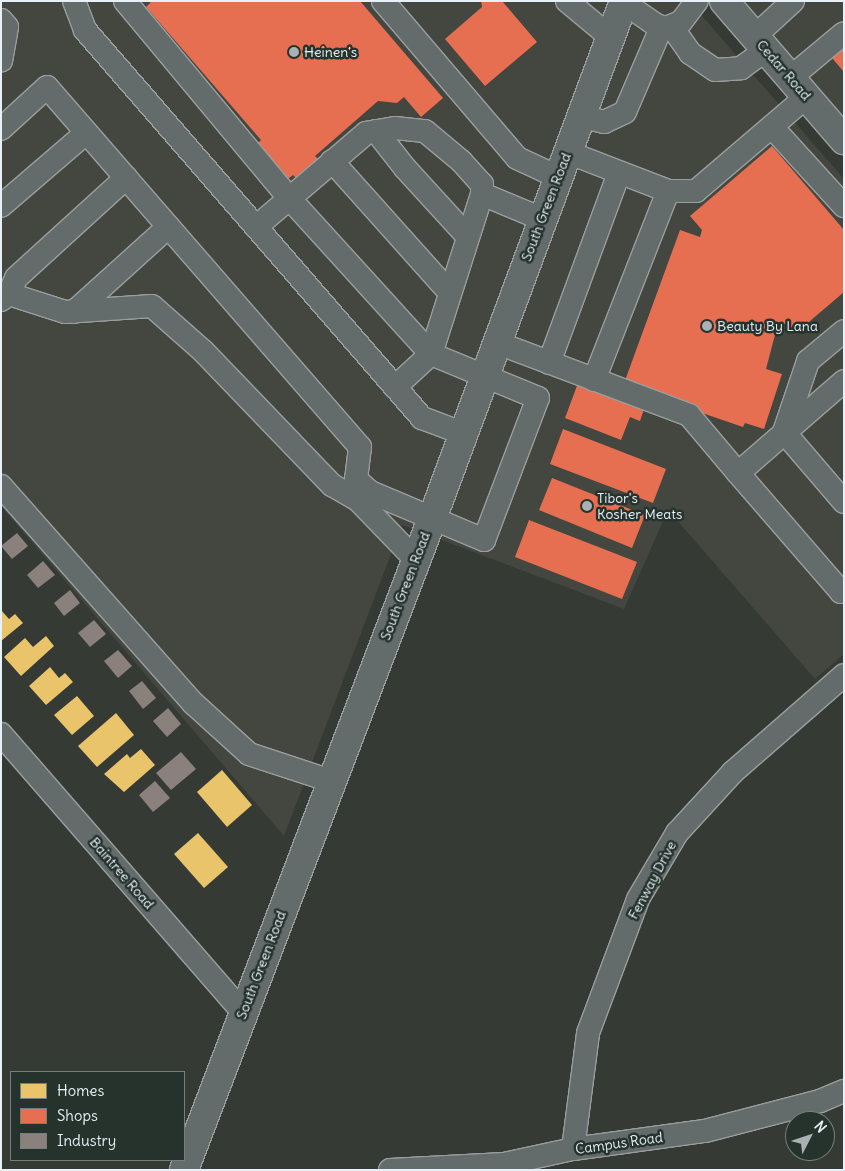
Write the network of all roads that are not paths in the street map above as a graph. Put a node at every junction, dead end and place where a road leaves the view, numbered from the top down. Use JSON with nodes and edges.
{"nodes":[{"id":1,"x":75,"y":1,"type":"edge"},
{"id":2,"x":125,"y":1,"type":"edge"},
{"id":3,"x":383,"y":1,"type":"edge"},
{"id":4,"x":567,"y":1,"type":"edge"},
{"id":5,"x":697,"y":1,"type":"edge"},
{"id":6,"x":724,"y":1,"type":"edge"},
{"id":7,"x":794,"y":1,"type":"edge"},
{"id":8,"x":623,"y":2,"type":"edge"},
{"id":9,"x":1,"y":20,"type":"edge"},
{"id":10,"x":667,"y":27,"type":"junction"},
{"id":11,"x":844,"y":33,"type":"edge"},
{"id":12,"x":610,"y":37,"type":"junction"},
{"id":13,"x":760,"y":43,"type":"junction"},
{"id":14,"x":1,"y":60,"type":"edge"},
{"id":15,"x":798,"y":87,"type":"junction"},
{"id":16,"x":580,"y":116,"type":"junction"},
{"id":17,"x":772,"y":126,"type":"junction"},
{"id":18,"x":1,"y":128,"type":"edge"},
{"id":19,"x":376,"y":131,"type":"junction"},
{"id":20,"x":86,"y":133,"type":"junction"},
{"id":21,"x":844,"y":140,"type":"edge"},
{"id":22,"x":567,"y":152,"type":"junction"},
{"id":23,"x":332,"y":161,"type":"junction"},
{"id":24,"x":619,"y":173,"type":"junction"},
{"id":25,"x":558,"y":177,"type":"junction"},
{"id":26,"x":126,"y":178,"type":"junction"},
{"id":27,"x":668,"y":191,"type":"junction"},
{"id":28,"x":482,"y":194,"type":"junction"},
{"id":29,"x":289,"y":198,"type":"junction"},
{"id":30,"x":1,"y":206,"type":"edge"},
{"id":31,"x":844,"y":206,"type":"edge"},
{"id":32,"x":542,"y":219,"type":"junction"},
{"id":33,"x":168,"y":227,"type":"junction"},
{"id":34,"x":256,"y":227,"type":"junction"},
{"id":35,"x":468,"y":237,"type":"junction"},
{"id":36,"x":450,"y":293,"type":"junction"},
{"id":37,"x":5,"y":297,"type":"edge"},
{"id":38,"x":74,"y":312,"type":"junction"},
{"id":39,"x":844,"y":330,"type":"edge"},
{"id":40,"x":495,"y":342,"type":"junction"},
{"id":41,"x":431,"y":354,"type":"junction"},
{"id":42,"x":549,"y":363,"type":"junction"},
{"id":43,"x":483,"y":374,"type":"junction"},
{"id":44,"x":594,"y":380,"type":"junction"},
{"id":45,"x":844,"y":381,"type":"edge"},
{"id":46,"x":395,"y":387,"type":"junction"},
{"id":47,"x":784,"y":432,"type":"junction"},
{"id":48,"x":462,"y":433,"type":"junction"},
{"id":49,"x":738,"y":473,"type":"junction"},
{"id":50,"x":1,"y":486,"type":"edge"},
{"id":51,"x":844,"y":502,"type":"edge"},
{"id":52,"x":432,"y":519,"type":"junction"},
{"id":53,"x":414,"y":558,"type":"junction"},
{"id":54,"x":844,"y":590,"type":"edge"},
{"id":55,"x":844,"y":676,"type":"edge"},
{"id":56,"x":1,"y":734,"type":"edge"},
{"id":57,"x":330,"y":781,"type":"junction"},
{"id":58,"x":243,"y":1012,"type":"junction"},
{"id":59,"x":844,"y":1091,"type":"edge"},
{"id":60,"x":573,"y":1148,"type":"junction"},
{"id":61,"x":184,"y":1170,"type":"edge"},
{"id":62,"x":390,"y":1170,"type":"edge"}],
"edges":[{"from":1,"to":34,"type":"street"},
{"from":2,"to":29,"type":"street"},
{"from":3,"to":25,"type":"street"},
{"from":4,"to":12,"type":"street"},
{"from":5,"to":10,"type":"street"},
{"from":6,"to":13,"type":"main road","name":"Cedar Road"},
{"from":7,"to":13,"type":"street"},
{"from":8,"to":10,"type":"street"},
{"from":8,"to":12,"type":"main road","name":"South Green Road"},
{"from":9,"to":14,"type":"street"},
{"from":10,"to":13,"type":"street"},
{"from":10,"to":16,"type":"street"},
{"from":11,"to":15,"type":"street"},
{"from":12,"to":16,"type":"main road","name":"South Green Road"},
{"from":13,"to":15,"type":"main road","name":"Cedar Road"},
{"from":15,"to":17,"type":"street"},
{"from":15,"to":21,"type":"main road","name":"Cedar Road"},
{"from":16,"to":22,"type":"main road","name":"South Green Road"},
{"from":17,"to":27,"type":"street"},
{"from":17,"to":31,"type":"street"},
{"from":18,"to":20,"type":"street"},
{"from":19,"to":23,"type":"street"},
{"from":19,"to":28,"type":"street"},
{"from":19,"to":35,"type":"street"},
{"from":20,"to":26,"type":"street"},
{"from":20,"to":30,"type":"street"},
{"from":22,"to":24,"type":"street"},
{"from":22,"to":25,"type":"main road","name":"South Green Road"},
{"from":23,"to":29,"type":"street"},
{"from":23,"to":36,"type":"street"},
{"from":24,"to":27,"type":"street"},
{"from":24,"to":42,"type":"street"},
{"from":25,"to":32,"type":"main road","name":"South Green Road"},
{"from":26,"to":33,"type":"street"},
{"from":26,"to":37,"type":"street"},
{"from":27,"to":44,"type":"street"},
{"from":28,"to":32,"type":"street"},
{"from":28,"to":35,"type":"street"},
{"from":29,"to":34,"type":"street"},
{"from":29,"to":41,"type":"street"},
{"from":32,"to":40,"type":"main road","name":"South Green Road"},
{"from":33,"to":38,"type":"street"},
{"from":33,"to":52,"type":"street"},
{"from":34,"to":46,"type":"street"},
{"from":35,"to":36,"type":"street"},
{"from":36,"to":41,"type":"street"},
{"from":37,"to":38,"type":"street"},
{"from":38,"to":53,"type":"street"},
{"from":39,"to":47,"type":"street"},
{"from":40,"to":42,"type":"street"},
{"from":40,"to":43,"type":"main road","name":"South Green Road"},
{"from":41,"to":43,"type":"street"},
{"from":41,"to":46,"type":"street"},
{"from":42,"to":44,"type":"street"},
{"from":43,"to":48,"type":"main road","name":"South Green Road"},
{"from":43,"to":52,"type":"street"},
{"from":44,"to":49,"type":"street"},
{"from":45,"to":47,"type":"street"},
{"from":46,"to":48,"type":"street"},
{"from":47,"to":49,"type":"street"},
{"from":47,"to":51,"type":"street"},
{"from":48,"to":52,"type":"main road","name":"South Green Road"},
{"from":49,"to":54,"type":"street"},
{"from":50,"to":57,"type":"street"},
{"from":52,"to":53,"type":"main road","name":"South Green Road"},
{"from":53,"to":57,"type":"main road","name":"South Green Road"},
{"from":55,"to":60,"type":"street","name":"Fenway Drive"},
{"from":56,"to":58,"type":"street","name":"Baintree Road"},
{"from":57,"to":58,"type":"main road","name":"South Green Road"},
{"from":58,"to":61,"type":"main road","name":"South Green Road"},
{"from":59,"to":60,"type":"street","name":"Campus Road"},
{"from":60,"to":62,"type":"street","name":"Campus Road"}]}
